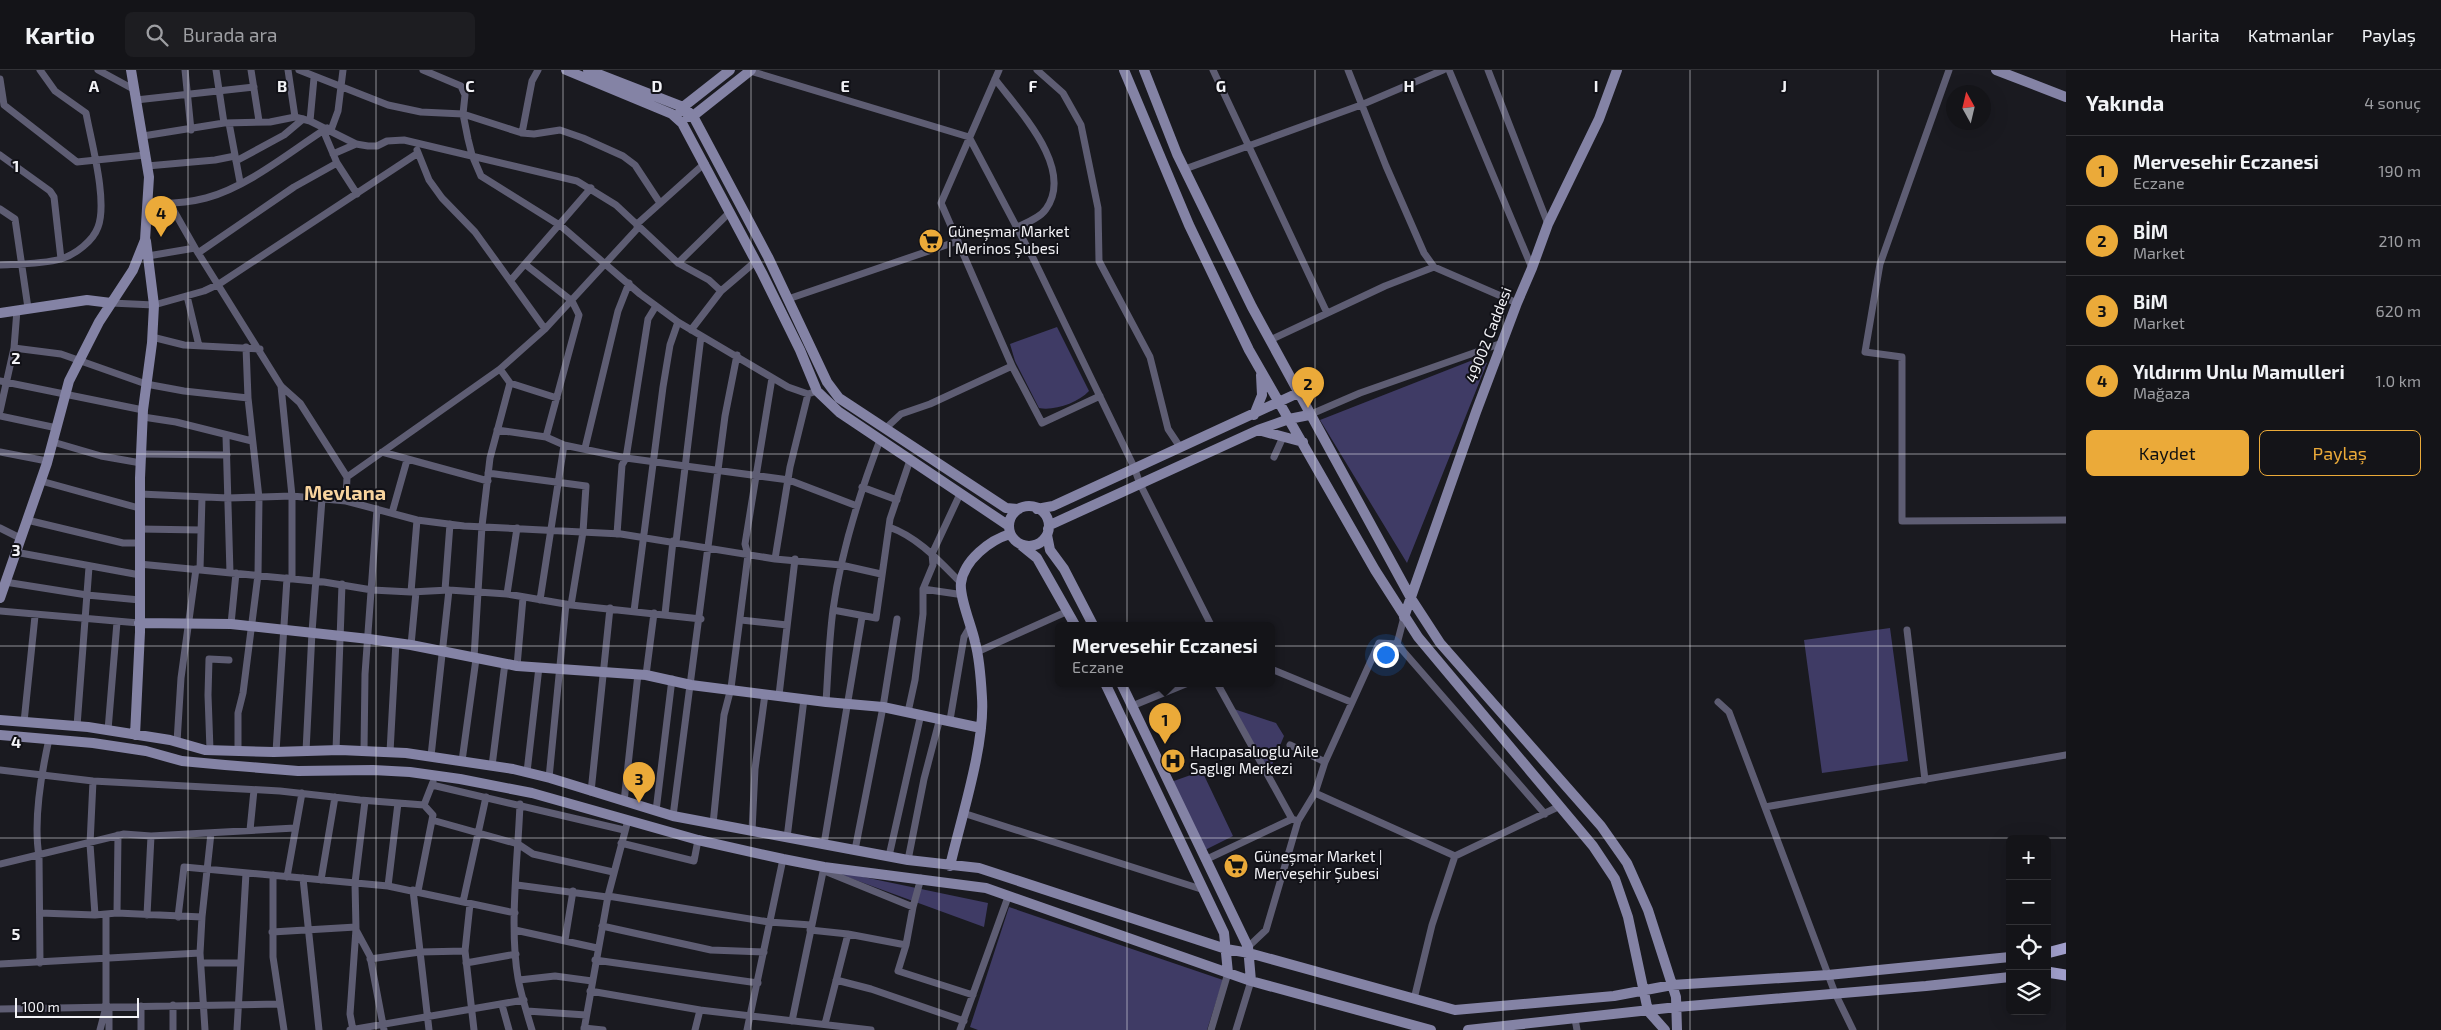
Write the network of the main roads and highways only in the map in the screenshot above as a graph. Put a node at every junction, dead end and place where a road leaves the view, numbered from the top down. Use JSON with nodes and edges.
{"nodes":[{"id":1,"x":2066,"y":950,"type":"edge"},
{"id":2,"x":2051,"y":952,"type":"edge"},
{"id":3,"x":2051,"y":973,"type":"edge"},
{"id":4,"x":2066,"y":975,"type":"edge"}],
"edges":[{"from":1,"to":2,"type":"main road"},
{"from":3,"to":4,"type":"main road"}]}
